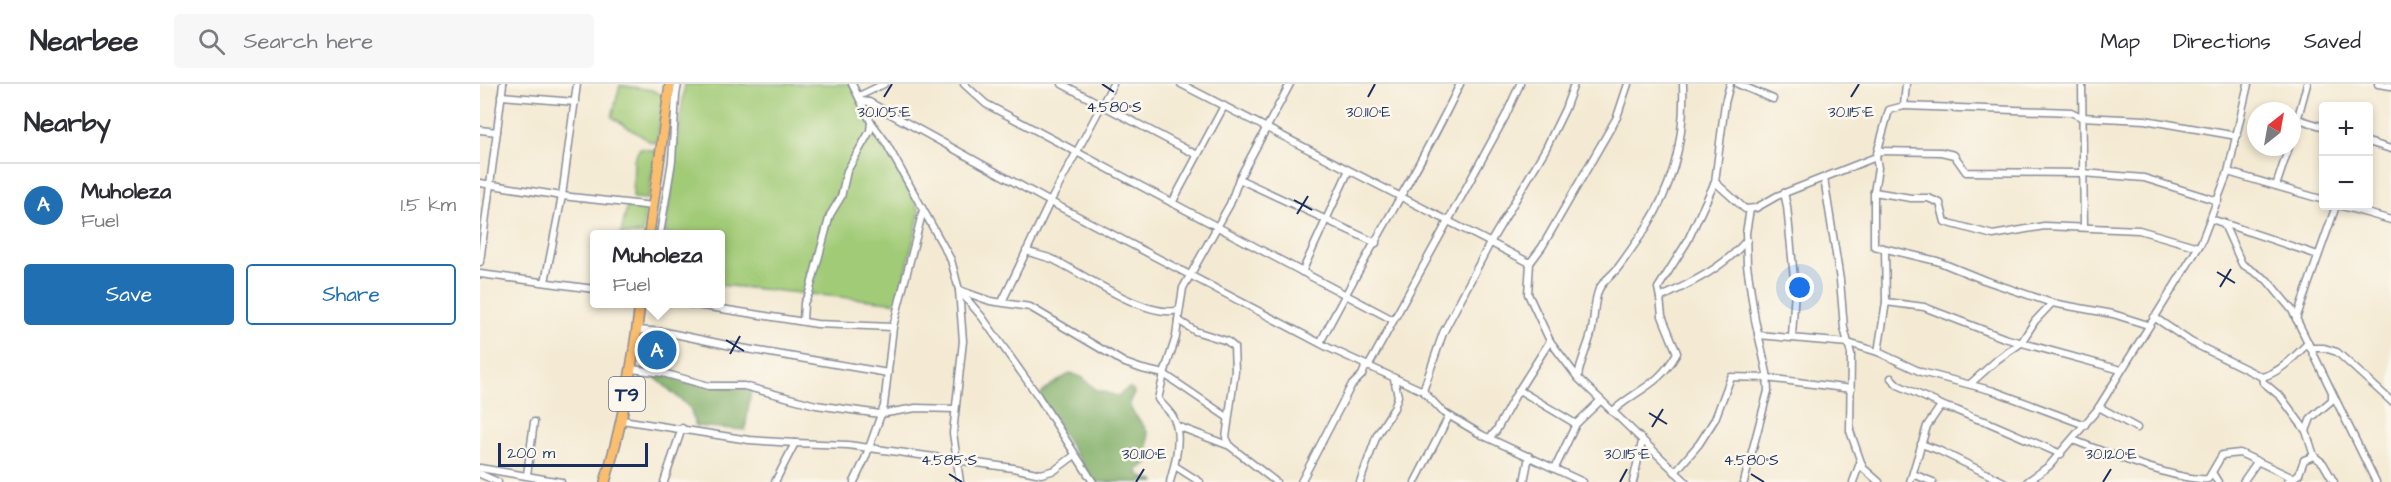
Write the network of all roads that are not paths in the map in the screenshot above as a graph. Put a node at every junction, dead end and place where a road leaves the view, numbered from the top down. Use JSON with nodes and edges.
{"nodes":[{"id":1,"x":503,"y":84,"type":"edge"},
{"id":2,"x":577,"y":84,"type":"edge"},
{"id":3,"x":670,"y":84,"type":"edge"},
{"id":4,"x":678,"y":84,"type":"edge"},
{"id":5,"x":852,"y":84,"type":"edge"},
{"id":6,"x":884,"y":84,"type":"edge"},
{"id":7,"x":974,"y":84,"type":"edge"},
{"id":8,"x":1062,"y":84,"type":"edge"},
{"id":9,"x":1113,"y":84,"type":"edge"},
{"id":10,"x":1181,"y":84,"type":"edge"},
{"id":11,"x":1290,"y":84,"type":"edge"},
{"id":12,"x":1460,"y":84,"type":"edge"},
{"id":13,"x":1520,"y":84,"type":"edge"},
{"id":14,"x":1574,"y":84,"type":"edge"},
{"id":15,"x":1628,"y":84,"type":"edge"},
{"id":16,"x":1683,"y":84,"type":"edge"},
{"id":17,"x":1730,"y":84,"type":"edge"},
{"id":18,"x":1738,"y":84,"type":"edge"},
{"id":19,"x":1906,"y":84,"type":"edge"},
{"id":20,"x":2082,"y":84,"type":"edge"},
{"id":21,"x":2248,"y":84,"type":"edge"},
{"id":22,"x":2307,"y":84,"type":"edge"},
{"id":23,"x":2378,"y":84,"type":"edge"},
{"id":24,"x":2391,"y":86,"type":"edge"},
{"id":25,"x":871,"y":87,"type":"edge"},
{"id":26,"x":966,"y":87,"type":"edge"},
{"id":27,"x":501,"y":96,"type":"junction"},
{"id":28,"x":860,"y":98,"type":"junction"},
{"id":29,"x":1773,"y":99,"type":"dead end"},
{"id":30,"x":575,"y":102,"type":"junction"},
{"id":31,"x":1101,"y":106,"type":"junction"},
{"id":32,"x":1224,"y":106,"type":"junction"},
{"id":33,"x":1904,"y":106,"type":"junction"},
{"id":34,"x":2301,"y":107,"type":"edge"},
{"id":35,"x":2082,"y":117,"type":"junction"},
{"id":36,"x":2301,"y":120,"type":"edge"},
{"id":37,"x":872,"y":122,"type":"junction"},
{"id":38,"x":2319,"y":125,"type":"edge"},
{"id":39,"x":1267,"y":128,"type":"junction"},
{"id":40,"x":480,"y":130,"type":"edge"},
{"id":41,"x":497,"y":132,"type":"junction"},
{"id":42,"x":2237,"y":136,"type":"junction"},
{"id":43,"x":2373,"y":143,"type":"edge"},
{"id":44,"x":2391,"y":148,"type":"edge"},
{"id":45,"x":1077,"y":152,"type":"junction"},
{"id":46,"x":1877,"y":154,"type":"junction"},
{"id":47,"x":1197,"y":155,"type":"junction"},
{"id":48,"x":2286,"y":156,"type":"edge"},
{"id":49,"x":1348,"y":172,"type":"junction"},
{"id":50,"x":2228,"y":172,"type":"junction"},
{"id":51,"x":2083,"y":173,"type":"junction"},
{"id":52,"x":1824,"y":178,"type":"junction"},
{"id":53,"x":1239,"y":179,"type":"junction"},
{"id":54,"x":1715,"y":182,"type":"junction"},
{"id":55,"x":480,"y":183,"type":"edge"},
{"id":56,"x":490,"y":185,"type":"junction"},
{"id":57,"x":2276,"y":186,"type":"junction"},
{"id":58,"x":1874,"y":192,"type":"junction"},
{"id":59,"x":1784,"y":193,"type":"junction"},
{"id":60,"x":562,"y":196,"type":"junction"},
{"id":61,"x":1401,"y":196,"type":"junction"},
{"id":62,"x":2319,"y":199,"type":"edge"},
{"id":63,"x":2218,"y":201,"type":"junction"},
{"id":64,"x":1050,"y":202,"type":"junction"},
{"id":65,"x":1172,"y":203,"type":"junction"},
{"id":66,"x":653,"y":206,"type":"junction"},
{"id":67,"x":1750,"y":209,"type":"junction"},
{"id":68,"x":923,"y":210,"type":"junction"},
{"id":69,"x":2335,"y":210,"type":"edge"},
{"id":70,"x":2356,"y":210,"type":"edge"},
{"id":71,"x":2211,"y":219,"type":"junction"},
{"id":72,"x":1325,"y":220,"type":"junction"},
{"id":73,"x":1447,"y":220,"type":"junction"},
{"id":74,"x":2391,"y":220,"type":"edge"},
{"id":75,"x":2223,"y":222,"type":"junction"},
{"id":76,"x":1217,"y":227,"type":"junction"},
{"id":77,"x":2085,"y":227,"type":"junction"},
{"id":78,"x":650,"y":230,"type":"edge"},
{"id":79,"x":661,"y":230,"type":"edge"},
{"id":80,"x":1747,"y":240,"type":"junction"},
{"id":81,"x":1376,"y":243,"type":"junction"},
{"id":82,"x":1490,"y":243,"type":"junction"},
{"id":83,"x":2198,"y":247,"type":"junction"},
{"id":84,"x":1885,"y":250,"type":"junction"},
{"id":85,"x":1026,"y":251,"type":"junction"},
{"id":86,"x":2318,"y":255,"type":"junction"},
{"id":87,"x":480,"y":262,"type":"edge"},
{"id":88,"x":1530,"y":263,"type":"junction"},
{"id":89,"x":1302,"y":272,"type":"junction"},
{"id":90,"x":480,"y":274,"type":"edge"},
{"id":91,"x":1190,"y":275,"type":"junction"},
{"id":92,"x":546,"y":282,"type":"junction"},
{"id":93,"x":590,"y":289,"type":"edge"},
{"id":94,"x":959,"y":290,"type":"junction"},
{"id":95,"x":1345,"y":294,"type":"junction"},
{"id":96,"x":1660,"y":298,"type":"junction"},
{"id":97,"x":1002,"y":302,"type":"junction"},
{"id":98,"x":1886,"y":302,"type":"junction"},
{"id":99,"x":2052,"y":303,"type":"junction"},
{"id":100,"x":639,"y":308,"type":"edge"},
{"id":101,"x":721,"y":308,"type":"edge"},
{"id":102,"x":1179,"y":310,"type":"junction"},
{"id":103,"x":2154,"y":317,"type":"junction"},
{"id":104,"x":2295,"y":319,"type":"junction"},
{"id":105,"x":1178,"y":320,"type":"junction"},
{"id":106,"x":1393,"y":320,"type":"junction"},
{"id":107,"x":803,"y":321,"type":"junction"},
{"id":108,"x":2148,"y":325,"type":"junction"},
{"id":109,"x":893,"y":327,"type":"junction"},
{"id":110,"x":637,"y":330,"type":"junction"},
{"id":111,"x":1758,"y":334,"type":"junction"},
{"id":112,"x":1792,"y":337,"type":"junction"},
{"id":113,"x":1550,"y":341,"type":"junction"},
{"id":114,"x":1320,"y":343,"type":"junction"},
{"id":115,"x":1848,"y":343,"type":"junction"},
{"id":116,"x":2021,"y":343,"type":"junction"},
{"id":117,"x":2309,"y":346,"type":"junction"},
{"id":118,"x":1878,"y":352,"type":"junction"},
{"id":119,"x":1366,"y":366,"type":"junction"},
{"id":120,"x":632,"y":369,"type":"junction"},
{"id":121,"x":2121,"y":370,"type":"junction"},
{"id":122,"x":888,"y":373,"type":"junction"},
{"id":123,"x":1164,"y":374,"type":"junction"},
{"id":124,"x":2262,"y":377,"type":"junction"},
{"id":125,"x":1578,"y":378,"type":"junction"},
{"id":126,"x":1767,"y":378,"type":"junction"},
{"id":127,"x":1891,"y":378,"type":"dead end"},
{"id":128,"x":1394,"y":379,"type":"junction"},
{"id":129,"x":1970,"y":384,"type":"junction"},
{"id":130,"x":1851,"y":389,"type":"junction"},
{"id":131,"x":1519,"y":390,"type":"junction"},
{"id":132,"x":1423,"y":391,"type":"junction"},
{"id":133,"x":2332,"y":393,"type":"junction"},
{"id":134,"x":1600,"y":400,"type":"junction"},
{"id":135,"x":2391,"y":401,"type":"edge"},
{"id":136,"x":2099,"y":406,"type":"junction"},
{"id":137,"x":1947,"y":407,"type":"junction"},
{"id":138,"x":955,"y":409,"type":"junction"},
{"id":139,"x":1612,"y":412,"type":"junction"},
{"id":140,"x":880,"y":414,"type":"junction"},
{"id":141,"x":1449,"y":416,"type":"junction"},
{"id":142,"x":1227,"y":417,"type":"junction"},
{"id":143,"x":622,"y":420,"type":"junction"},
{"id":144,"x":534,"y":422,"type":"dead end"},
{"id":145,"x":1576,"y":424,"type":"junction"},
{"id":146,"x":2085,"y":425,"type":"junction"},
{"id":147,"x":1177,"y":426,"type":"junction"},
{"id":148,"x":682,"y":428,"type":"junction"},
{"id":149,"x":2138,"y":428,"type":"dead end"},
{"id":150,"x":2306,"y":431,"type":"junction"},
{"id":151,"x":1489,"y":438,"type":"junction"},
{"id":152,"x":2073,"y":440,"type":"junction"},
{"id":153,"x":1642,"y":442,"type":"junction"},
{"id":154,"x":795,"y":443,"type":"junction"},
{"id":155,"x":1922,"y":444,"type":"junction"},
{"id":156,"x":1231,"y":447,"type":"junction"},
{"id":157,"x":868,"y":450,"type":"junction"},
{"id":158,"x":2061,"y":454,"type":"junction"},
{"id":159,"x":1075,"y":455,"type":"junction"},
{"id":160,"x":1529,"y":456,"type":"junction"},
{"id":161,"x":2314,"y":456,"type":"junction"},
{"id":162,"x":958,"y":461,"type":"junction"},
{"id":163,"x":2257,"y":462,"type":"junction"},
{"id":164,"x":1860,"y":463,"type":"junction"},
{"id":165,"x":1175,"y":466,"type":"junction"},
{"id":166,"x":480,"y":468,"type":"edge"},
{"id":167,"x":1555,"y":468,"type":"junction"},
{"id":168,"x":1675,"y":472,"type":"junction"},
{"id":169,"x":480,"y":474,"type":"edge"},
{"id":170,"x":1913,"y":474,"type":"junction"},
{"id":171,"x":2213,"y":474,"type":"junction"},
{"id":172,"x":526,"y":475,"type":"junction"},
{"id":173,"x":2290,"y":480,"type":"edge"},
{"id":174,"x":548,"y":481,"type":"edge"},
{"id":175,"x":498,"y":482,"type":"edge"},
{"id":176,"x":561,"y":482,"type":"edge"},
{"id":177,"x":605,"y":482,"type":"edge"},
{"id":178,"x":664,"y":482,"type":"edge"},
{"id":179,"x":775,"y":482,"type":"edge"},
{"id":180,"x":854,"y":482,"type":"edge"},
{"id":181,"x":960,"y":482,"type":"edge"},
{"id":182,"x":1093,"y":482,"type":"edge"},
{"id":183,"x":1170,"y":482,"type":"edge"},
{"id":184,"x":1200,"y":482,"type":"edge"},
{"id":185,"x":1276,"y":482,"type":"edge"},
{"id":186,"x":1301,"y":482,"type":"edge"},
{"id":187,"x":1360,"y":482,"type":"edge"},
{"id":188,"x":1415,"y":482,"type":"edge"},
{"id":189,"x":1524,"y":482,"type":"edge"},
{"id":190,"x":1583,"y":482,"type":"edge"},
{"id":191,"x":1633,"y":482,"type":"edge"},
{"id":192,"x":1686,"y":482,"type":"edge"},
{"id":193,"x":1744,"y":482,"type":"edge"},
{"id":194,"x":1853,"y":482,"type":"edge"},
{"id":195,"x":1879,"y":482,"type":"edge"},
{"id":196,"x":1910,"y":482,"type":"edge"},
{"id":197,"x":1933,"y":482,"type":"edge"},
{"id":198,"x":2004,"y":482,"type":"edge"},
{"id":199,"x":2027,"y":482,"type":"edge"},
{"id":200,"x":2218,"y":482,"type":"edge"},
{"id":201,"x":2243,"y":482,"type":"edge"},
{"id":202,"x":2334,"y":482,"type":"edge"},
{"id":203,"x":2376,"y":482,"type":"edge"}],
"edges":[{"from":1,"to":27,"type":"street"},
{"from":2,"to":30,"type":"street"},
{"from":3,"to":66,"type":"highway"},
{"from":4,"to":79,"type":"street"},
{"from":5,"to":28,"type":"street"},
{"from":6,"to":25,"type":"street"},
{"from":7,"to":26,"type":"street"},
{"from":8,"to":31,"type":"street"},
{"from":9,"to":31,"type":"street"},
{"from":10,"to":32,"type":"street"},
{"from":11,"to":39,"type":"street"},
{"from":12,"to":61,"type":"street"},
{"from":13,"to":73,"type":"street"},
{"from":14,"to":82,"type":"street"},
{"from":15,"to":88,"type":"street"},
{"from":16,"to":125,"type":"street"},
{"from":17,"to":54,"type":"street"},
{"from":18,"to":29,"type":"street"},
{"from":19,"to":33,"type":"street"},
{"from":20,"to":35,"type":"street"},
{"from":21,"to":42,"type":"street"},
{"from":22,"to":34,"type":"street"},
{"from":23,"to":24,"type":"street"},
{"from":25,"to":28,"type":"street"},
{"from":26,"to":45,"type":"street"},
{"from":27,"to":30,"type":"street"},
{"from":27,"to":41,"type":"street"},
{"from":28,"to":37,"type":"street"},
{"from":28,"to":64,"type":"street"},
{"from":30,"to":60,"type":"street"},
{"from":31,"to":45,"type":"street"},
{"from":31,"to":47,"type":"street"},
{"from":32,"to":39,"type":"street"},
{"from":32,"to":47,"type":"street"},
{"from":33,"to":35,"type":"street"},
{"from":33,"to":46,"type":"street"},
{"from":35,"to":42,"type":"street"},
{"from":35,"to":51,"type":"street"},
{"from":36,"to":38,"type":"street"},
{"from":37,"to":68,"type":"street"},
{"from":37,"to":107,"type":"street"},
{"from":39,"to":49,"type":"street"},
{"from":39,"to":53,"type":"street"},
{"from":40,"to":41,"type":"street"},
{"from":41,"to":56,"type":"street"},
{"from":42,"to":50,"type":"street"},
{"from":43,"to":44,"type":"street"},
{"from":45,"to":64,"type":"street"},
{"from":45,"to":65,"type":"street"},
{"from":46,"to":51,"type":"street"},
{"from":46,"to":52,"type":"street"},
{"from":46,"to":58,"type":"street"},
{"from":47,"to":65,"type":"street"},
{"from":48,"to":57,"type":"street"},
{"from":49,"to":61,"type":"street"},
{"from":49,"to":72,"type":"street"},
{"from":50,"to":57,"type":"street"},
{"from":50,"to":63,"type":"street"},
{"from":51,"to":63,"type":"street"},
{"from":51,"to":77,"type":"street"},
{"from":52,"to":59,"type":"street"},
{"from":52,"to":115,"type":"street"},
{"from":53,"to":72,"type":"street"},
{"from":53,"to":76,"type":"street"},
{"from":54,"to":67,"type":"street"},
{"from":54,"to":96,"type":"street"},
{"from":55,"to":56,"type":"street"},
{"from":56,"to":60,"type":"street"},
{"from":56,"to":87,"type":"street"},
{"from":57,"to":62,"type":"street"},
{"from":58,"to":77,"type":"street"},
{"from":58,"to":84,"type":"street"},
{"from":59,"to":67,"type":"street"},
{"from":59,"to":112,"type":"street"},
{"from":60,"to":66,"type":"street"},
{"from":60,"to":92,"type":"street"},
{"from":61,"to":73,"type":"street"},
{"from":61,"to":81,"type":"street"},
{"from":63,"to":71,"type":"street"},
{"from":64,"to":85,"type":"street"},
{"from":64,"to":91,"type":"street"},
{"from":65,"to":76,"type":"street"},
{"from":66,"to":78,"type":"highway"},
{"from":67,"to":80,"type":"street"},
{"from":68,"to":94,"type":"street"},
{"from":68,"to":109,"type":"street"},
{"from":69,"to":86,"type":"street"},
{"from":70,"to":74,"type":"street"},
{"from":71,"to":75,"type":"street"},
{"from":71,"to":83,"type":"street"},
{"from":72,"to":81,"type":"street"},
{"from":72,"to":89,"type":"street"},
{"from":73,"to":82,"type":"street"},
{"from":73,"to":106,"type":"street"},
{"from":75,"to":86,"type":"street"},
{"from":75,"to":104,"type":"street"},
{"from":76,"to":89,"type":"street"},
{"from":76,"to":91,"type":"street"},
{"from":77,"to":83,"type":"street"},
{"from":80,"to":96,"type":"street"},
{"from":80,"to":111,"type":"street"},
{"from":81,"to":95,"type":"street"},
{"from":82,"to":88,"type":"street"},
{"from":82,"to":132,"type":"street"},
{"from":83,"to":103,"type":"street"},
{"from":84,"to":98,"type":"street"},
{"from":84,"to":99,"type":"street"},
{"from":85,"to":97,"type":"street"},
{"from":85,"to":102,"type":"street"},
{"from":86,"to":104,"type":"street"},
{"from":88,"to":113,"type":"street"},
{"from":89,"to":95,"type":"street"},
{"from":90,"to":92,"type":"street"},
{"from":91,"to":102,"type":"street"},
{"from":91,"to":114,"type":"street"},
{"from":92,"to":93,"type":"street"},
{"from":94,"to":97,"type":"street"},
{"from":94,"to":138,"type":"street"},
{"from":94,"to":159,"type":"street"},
{"from":95,"to":106,"type":"street"},
{"from":95,"to":114,"type":"street"},
{"from":96,"to":139,"type":"street"},
{"from":97,"to":123,"type":"street"},
{"from":98,"to":116,"type":"street"},
{"from":98,"to":118,"type":"street"},
{"from":99,"to":108,"type":"street"},
{"from":99,"to":116,"type":"street"},
{"from":100,"to":110,"type":"highway","number":"T9"},
{"from":101,"to":107,"type":"street"},
{"from":102,"to":105,"type":"street"},
{"from":103,"to":108,"type":"street"},
{"from":103,"to":124,"type":"street"},
{"from":104,"to":117,"type":"street"},
{"from":105,"to":123,"type":"street"},
{"from":105,"to":142,"type":"street"},
{"from":106,"to":119,"type":"street"},
{"from":107,"to":109,"type":"street"},
{"from":108,"to":121,"type":"street"},
{"from":109,"to":122,"type":"street"},
{"from":110,"to":120,"type":"highway","number":"T9"},
{"from":110,"to":122,"type":"street"},
{"from":111,"to":112,"type":"street"},
{"from":111,"to":126,"type":"street"},
{"from":112,"to":115,"type":"street"},
{"from":113,"to":125,"type":"street"},
{"from":113,"to":131,"type":"street"},
{"from":114,"to":119,"type":"street"},
{"from":115,"to":118,"type":"street"},
{"from":115,"to":130,"type":"street"},
{"from":116,"to":121,"type":"street"},
{"from":116,"to":129,"type":"street"},
{"from":117,"to":124,"type":"street"},
{"from":117,"to":133,"type":"street"},
{"from":117,"to":135,"type":"street"},
{"from":118,"to":129,"type":"street"},
{"from":119,"to":128,"type":"street"},
{"from":119,"to":186,"type":"street"},
{"from":120,"to":140,"type":"street"},
{"from":120,"to":143,"type":"highway","number":"T9"},
{"from":121,"to":136,"type":"street"},
{"from":122,"to":140,"type":"street"},
{"from":123,"to":142,"type":"street"},
{"from":123,"to":147,"type":"street"},
{"from":124,"to":150,"type":"street"},
{"from":125,"to":134,"type":"street"},
{"from":126,"to":130,"type":"street"},
{"from":126,"to":168,"type":"street"},
{"from":126,"to":193,"type":"street"},
{"from":127,"to":137,"type":"street"},
{"from":128,"to":132,"type":"street"},
{"from":128,"to":187,"type":"street"},
{"from":129,"to":146,"type":"street"},
{"from":130,"to":164,"type":"street"},
{"from":131,"to":145,"type":"street"},
{"from":131,"to":151,"type":"street"},
{"from":132,"to":141,"type":"street"},
{"from":133,"to":150,"type":"street"},
{"from":133,"to":203,"type":"street"},
{"from":134,"to":139,"type":"street"},
{"from":134,"to":145,"type":"street"},
{"from":136,"to":146,"type":"street"},
{"from":136,"to":149,"type":"street"},
{"from":137,"to":155,"type":"street"},
{"from":137,"to":158,"type":"street"},
{"from":138,"to":140,"type":"street"},
{"from":138,"to":162,"type":"street"},
{"from":139,"to":153,"type":"street"},
{"from":140,"to":157,"type":"street"},
{"from":141,"to":151,"type":"street"},
{"from":141,"to":188,"type":"street"},
{"from":142,"to":156,"type":"street"},
{"from":143,"to":148,"type":"street"},
{"from":143,"to":177,"type":"highway","number":"T9"},
{"from":144,"to":172,"type":"street"},
{"from":145,"to":167,"type":"street"},
{"from":146,"to":152,"type":"street"},
{"from":147,"to":156,"type":"street"},
{"from":147,"to":165,"type":"street"},
{"from":148,"to":154,"type":"street"},
{"from":148,"to":178,"type":"street"},
{"from":150,"to":161,"type":"street"},
{"from":151,"to":160,"type":"street"},
{"from":152,"to":158,"type":"street"},
{"from":152,"to":171,"type":"street"},
{"from":153,"to":168,"type":"street"},
{"from":153,"to":191,"type":"street"},
{"from":154,"to":157,"type":"street"},
{"from":154,"to":179,"type":"street"},
{"from":155,"to":170,"type":"street"},
{"from":155,"to":198,"type":"street"},
{"from":156,"to":185,"type":"street"},
{"from":157,"to":162,"type":"street"},
{"from":157,"to":180,"type":"street"},
{"from":158,"to":199,"type":"street"},
{"from":159,"to":162,"type":"street"},
{"from":159,"to":182,"type":"street"},
{"from":160,"to":167,"type":"street"},
{"from":160,"to":189,"type":"street"},
{"from":161,"to":173,"type":"street"},
{"from":161,"to":202,"type":"street"},
{"from":162,"to":181,"type":"street"},
{"from":163,"to":171,"type":"street"},
{"from":163,"to":173,"type":"street"},
{"from":163,"to":201,"type":"street"},
{"from":164,"to":194,"type":"street"},
{"from":164,"to":195,"type":"street"},
{"from":165,"to":183,"type":"street"},
{"from":165,"to":184,"type":"street"},
{"from":166,"to":172,"type":"street"},
{"from":167,"to":190,"type":"street"},
{"from":168,"to":192,"type":"street"},
{"from":169,"to":175,"type":"street"},
{"from":170,"to":196,"type":"street"},
{"from":170,"to":197,"type":"street"},
{"from":171,"to":200,"type":"street"},
{"from":172,"to":174,"type":"street"},
{"from":174,"to":176,"type":"street"}]}
